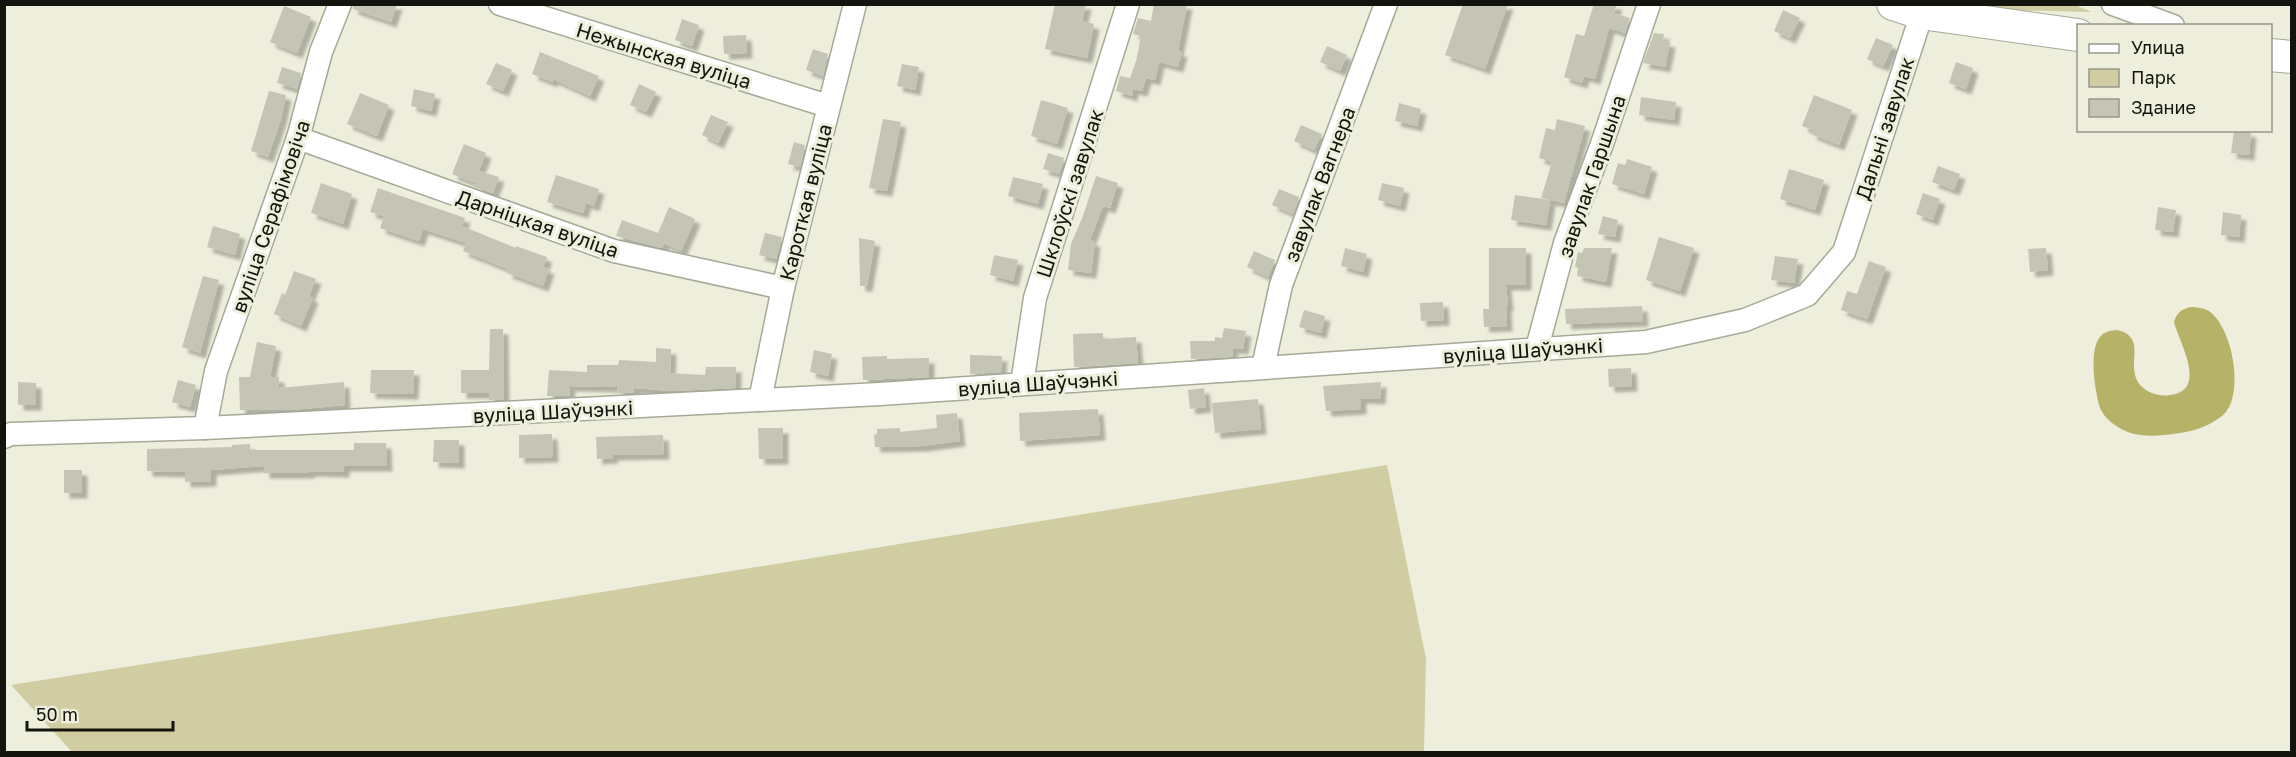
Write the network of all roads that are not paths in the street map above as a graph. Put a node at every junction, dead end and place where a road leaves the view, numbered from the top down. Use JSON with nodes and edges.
{"nodes":[{"id":1,"x":340,"y":4,"type":"edge"},
{"id":2,"x":500,"y":4,"type":"edge"},
{"id":3,"x":855,"y":4,"type":"edge"},
{"id":4,"x":1128,"y":4,"type":"edge"},
{"id":5,"x":1386,"y":4,"type":"edge"},
{"id":6,"x":1649,"y":4,"type":"edge"},
{"id":7,"x":2113,"y":4,"type":"edge"},
{"id":8,"x":1913,"y":7,"type":"edge"},
{"id":9,"x":2168,"y":24,"type":"edge"},
{"id":10,"x":2077,"y":36,"type":"edge"},
{"id":11,"x":2272,"y":55,"type":"edge"},
{"id":12,"x":2292,"y":57,"type":"edge"},
{"id":13,"x":828,"y":106,"type":"junction"},
{"id":14,"x":298,"y":138,"type":"junction"},
{"id":15,"x":1844,"y":252,"type":"joint"},
{"id":16,"x":783,"y":288,"type":"junction"},
{"id":17,"x":1537,"y":348,"type":"junction"},
{"id":18,"x":1263,"y":368,"type":"junction"},
{"id":19,"x":1022,"y":384,"type":"junction"},
{"id":20,"x":760,"y":400,"type":"junction"},
{"id":21,"x":205,"y":428,"type":"junction"},
{"id":22,"x":4,"y":436,"type":"edge"}],
"edges":[{"from":1,"to":14,"type":"street","name":"вуліца Серафімовіча"},
{"from":2,"to":13,"type":"street","name":"Нежынская вуліца"},
{"from":3,"to":13,"type":"street","name":"Кароткая вуліца"},
{"from":4,"to":19,"type":"street","name":"Шклоўскі завулак"},
{"from":5,"to":18,"type":"street","name":"завулак Вагнера"},
{"from":6,"to":17,"type":"street","name":"завулак Гаршына"},
{"from":7,"to":9,"type":"street"},
{"from":8,"to":10,"type":"main road"},
{"from":8,"to":15,"type":"street","name":"Дальні завулак"},
{"from":11,"to":12,"type":"main road"},
{"from":13,"to":16,"type":"street","name":"Кароткая вуліца"},
{"from":14,"to":16,"type":"street","name":"Дарніцкая вуліца"},
{"from":14,"to":21,"type":"street","name":"вуліца Серафімовіча"},
{"from":15,"to":17,"type":"street","name":"вуліца Шаўчэнкі"},
{"from":16,"to":20,"type":"street","name":"Кароткая вуліца"},
{"from":17,"to":18,"type":"street","name":"вуліца Шаўчэнкі"},
{"from":18,"to":19,"type":"street","name":"вуліца Шаўчэнкі"},
{"from":19,"to":20,"type":"street","name":"вуліца Шаўчэнкі"},
{"from":20,"to":21,"type":"street","name":"вуліца Шаўчэнкі"},
{"from":21,"to":22,"type":"street","name":"вуліца Шаўчэнкі"}]}
